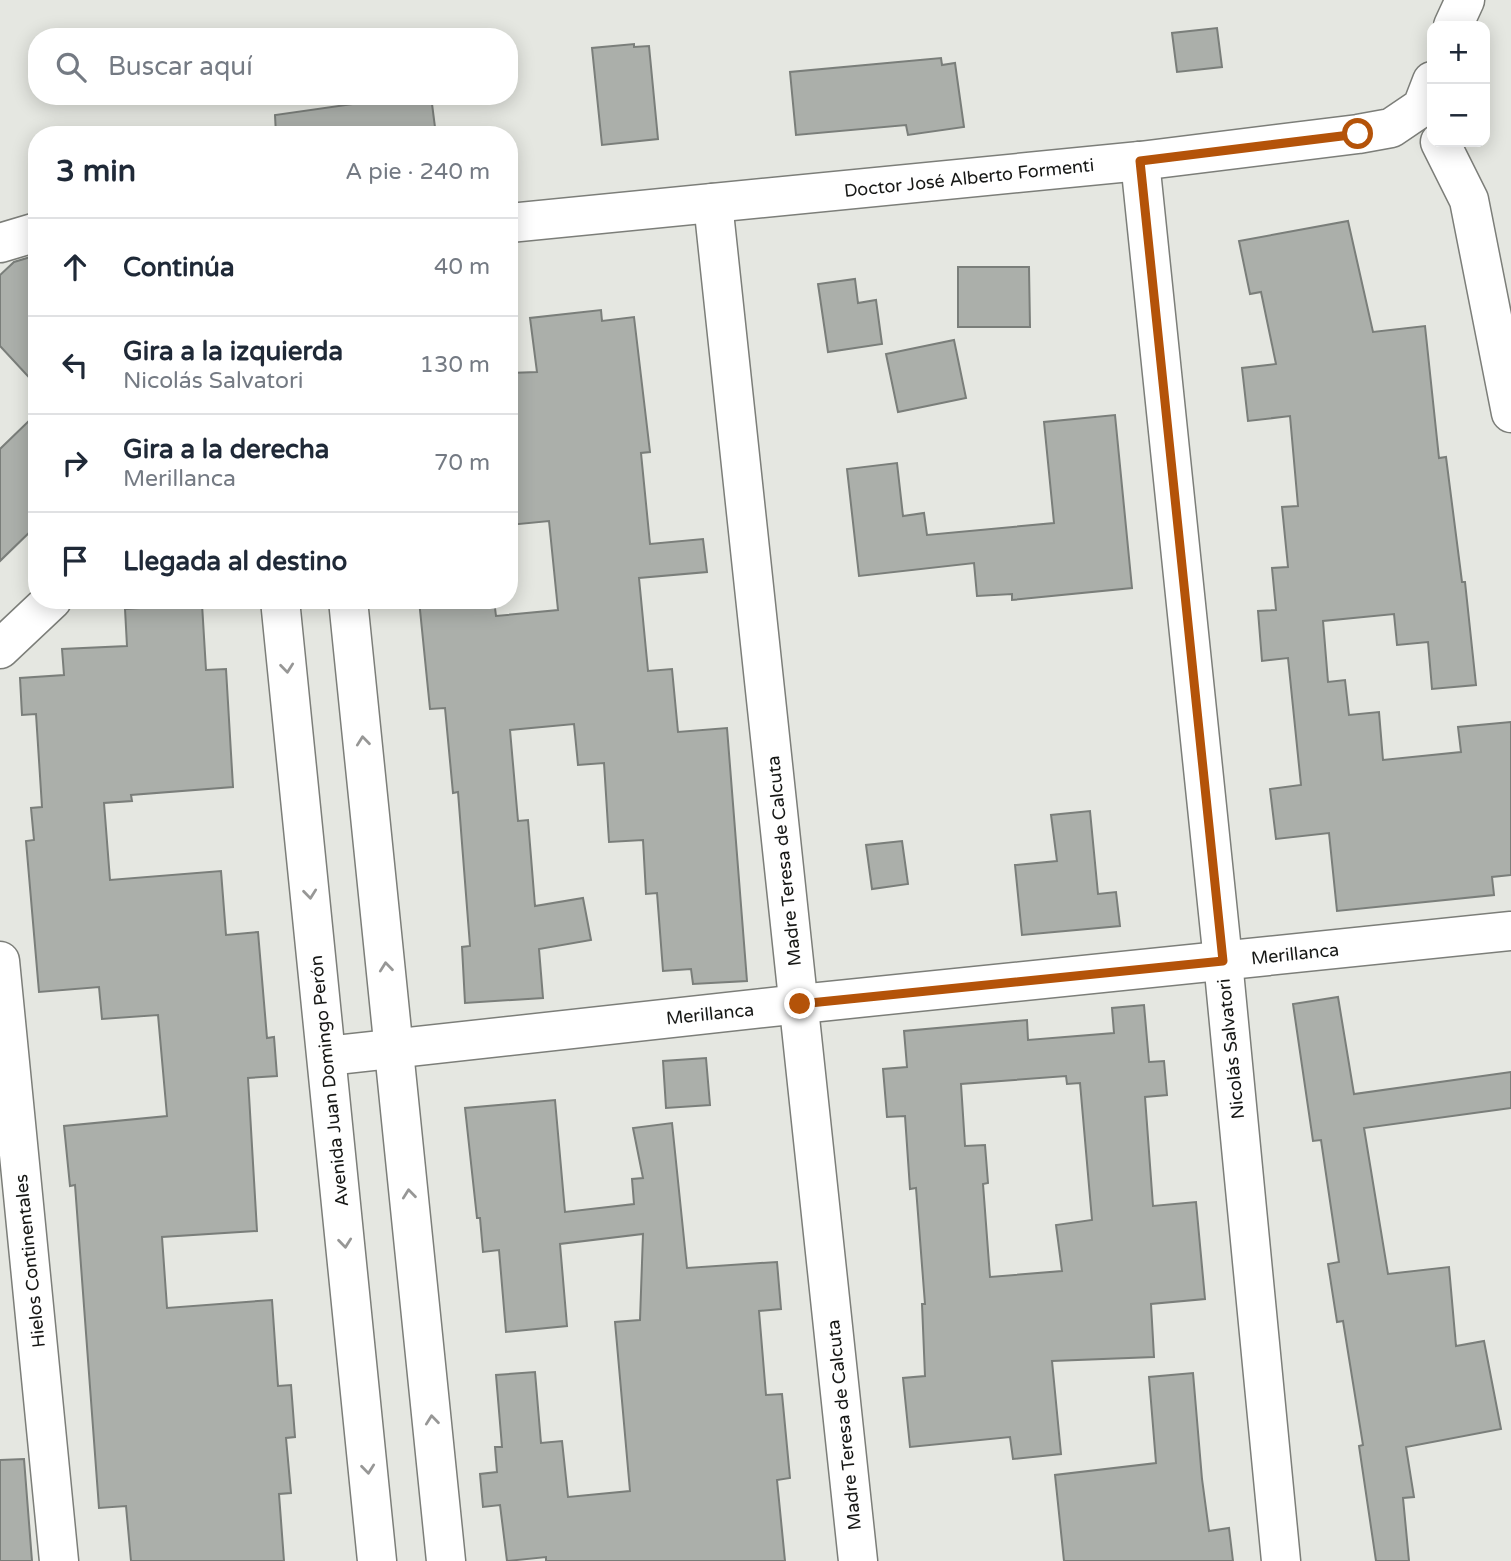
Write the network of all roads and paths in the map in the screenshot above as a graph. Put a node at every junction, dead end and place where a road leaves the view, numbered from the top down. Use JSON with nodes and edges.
{"nodes":[{"id":1,"x":1465,"y":0,"type":"edge"},
{"id":2,"x":1455,"y":21,"type":"edge"},
{"id":3,"x":1427,"y":106,"type":"edge"},
{"id":4,"x":1442,"y":147,"type":"edge"},
{"id":5,"x":1140,"y":161,"type":"junction"},
{"id":6,"x":713,"y":203,"type":"junction"},
{"id":7,"x":518,"y":222,"type":"edge"},
{"id":8,"x":28,"y":235,"type":"edge"},
{"id":9,"x":0,"y":243,"type":"edge"},
{"id":10,"x":1511,"y":413,"type":"edge"},
{"id":11,"x":42,"y":609,"type":"edge"},
{"id":12,"x":280,"y":609,"type":"edge"},
{"id":13,"x":349,"y":609,"type":"edge"},
{"id":14,"x":0,"y":649,"type":"edge"},
{"id":15,"x":1511,"y":931,"type":"edge"},
{"id":16,"x":0,"y":961,"type":"edge"},
{"id":17,"x":1223,"y":961,"type":"junction"},
{"id":18,"x":800,"y":1004,"type":"junction"},
{"id":19,"x":394,"y":1047,"type":"junction"},
{"id":20,"x":327,"y":1056,"type":"junction"},
{"id":21,"x":59,"y":1561,"type":"edge"},
{"id":22,"x":377,"y":1561,"type":"edge"},
{"id":23,"x":446,"y":1561,"type":"edge"},
{"id":24,"x":858,"y":1561,"type":"edge"},
{"id":25,"x":1281,"y":1561,"type":"edge"}],
"edges":[{"from":1,"to":2,"type":"street"},
{"from":3,"to":5,"type":"street","name":"Doctor José Alberto Formenti"},
{"from":4,"to":10,"type":"street"},
{"from":5,"to":6,"type":"street","name":"Doctor José Alberto Formenti"},
{"from":5,"to":17,"type":"street","name":"Nicolás Salvatori"},
{"from":6,"to":7,"type":"street","name":"Doctor José Alberto Formenti"},
{"from":6,"to":18,"type":"street","name":"Madre Teresa de Calcuta"},
{"from":8,"to":9,"type":"street"},
{"from":11,"to":14,"type":"street"},
{"from":12,"to":20,"type":"street","name":"Avenida Juan Domingo Perón","one_way":true},
{"from":19,"to":13,"type":"street","one_way":true},
{"from":15,"to":17,"type":"street","name":"Merillanca"},
{"from":16,"to":21,"type":"street","name":"Hielos Continentales"},
{"from":17,"to":18,"type":"street","name":"Merillanca"},
{"from":17,"to":25,"type":"street","name":"Nicolás Salvatori"},
{"from":18,"to":19,"type":"street","name":"Merillanca"},
{"from":18,"to":24,"type":"street","name":"Madre Teresa de Calcuta"},
{"from":19,"to":20,"type":"street","name":"Merillanca"},
{"from":23,"to":19,"type":"street","one_way":true},
{"from":20,"to":22,"type":"street","name":"Avenida Juan Domingo Perón","one_way":true}]}
